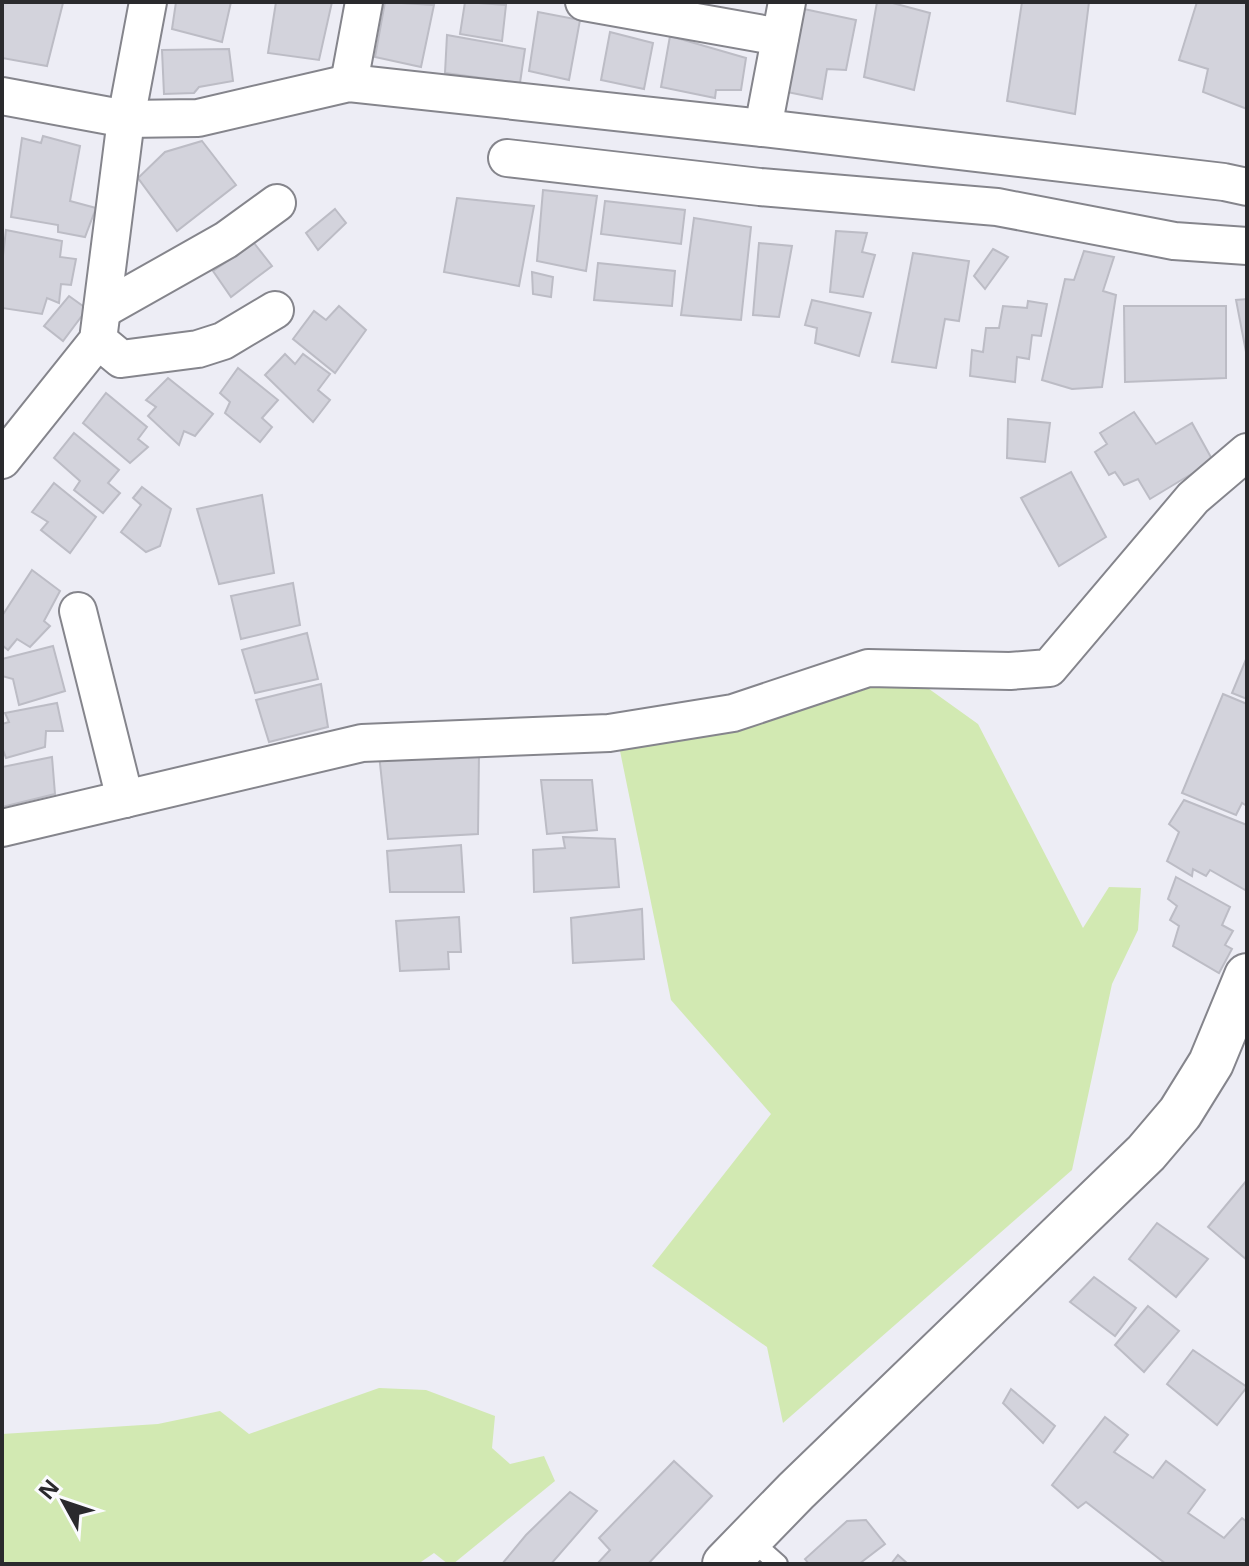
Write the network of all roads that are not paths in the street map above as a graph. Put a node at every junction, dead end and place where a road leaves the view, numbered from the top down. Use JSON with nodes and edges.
{"nodes":[{"id":1,"x":148,"y":2,"type":"edge"},
{"id":2,"x":364,"y":2,"type":"edge"},
{"id":3,"x":584,"y":2,"type":"edge"},
{"id":4,"x":787,"y":2,"type":"edge"},
{"id":5,"x":780,"y":37,"type":"junction"},
{"id":6,"x":349,"y":83,"type":"junction"},
{"id":7,"x":2,"y":96,"type":"edge"},
{"id":8,"x":126,"y":119,"type":"junction"},
{"id":9,"x":763,"y":128,"type":"junction"},
{"id":10,"x":507,"y":158,"type":"dead end"},
{"id":11,"x":1247,"y":187,"type":"edge"},
{"id":12,"x":277,"y":203,"type":"dead end"},
{"id":13,"x":1247,"y":246,"type":"edge"},
{"id":14,"x":275,"y":310,"type":"dead end"},
{"id":15,"x":100,"y":325,"type":"junction"},
{"id":16,"x":1247,"y":452,"type":"edge"},
{"id":17,"x":2,"y":460,"type":"edge"},
{"id":18,"x":78,"y":611,"type":"dead end"},
{"id":19,"x":125,"y":799,"type":"junction"},
{"id":20,"x":2,"y":828,"type":"edge"},
{"id":21,"x":1247,"y":976,"type":"edge"},
{"id":22,"x":751,"y":1556,"type":"edge"}],
"edges":[{"from":1,"to":8,"type":"street"},
{"from":2,"to":6,"type":"street"},
{"from":3,"to":5,"type":"street"},
{"from":4,"to":5,"type":"street"},
{"from":5,"to":9,"type":"street"},
{"from":6,"to":8,"type":"street"},
{"from":6,"to":9,"type":"street"},
{"from":7,"to":8,"type":"street"},
{"from":8,"to":15,"type":"street"},
{"from":9,"to":11,"type":"street"},
{"from":10,"to":13,"type":"street"},
{"from":12,"to":15,"type":"street"},
{"from":14,"to":15,"type":"street"},
{"from":15,"to":17,"type":"street"},
{"from":16,"to":19,"type":"street"},
{"from":18,"to":19,"type":"street"},
{"from":19,"to":20,"type":"street"},
{"from":21,"to":22,"type":"street"}]}
